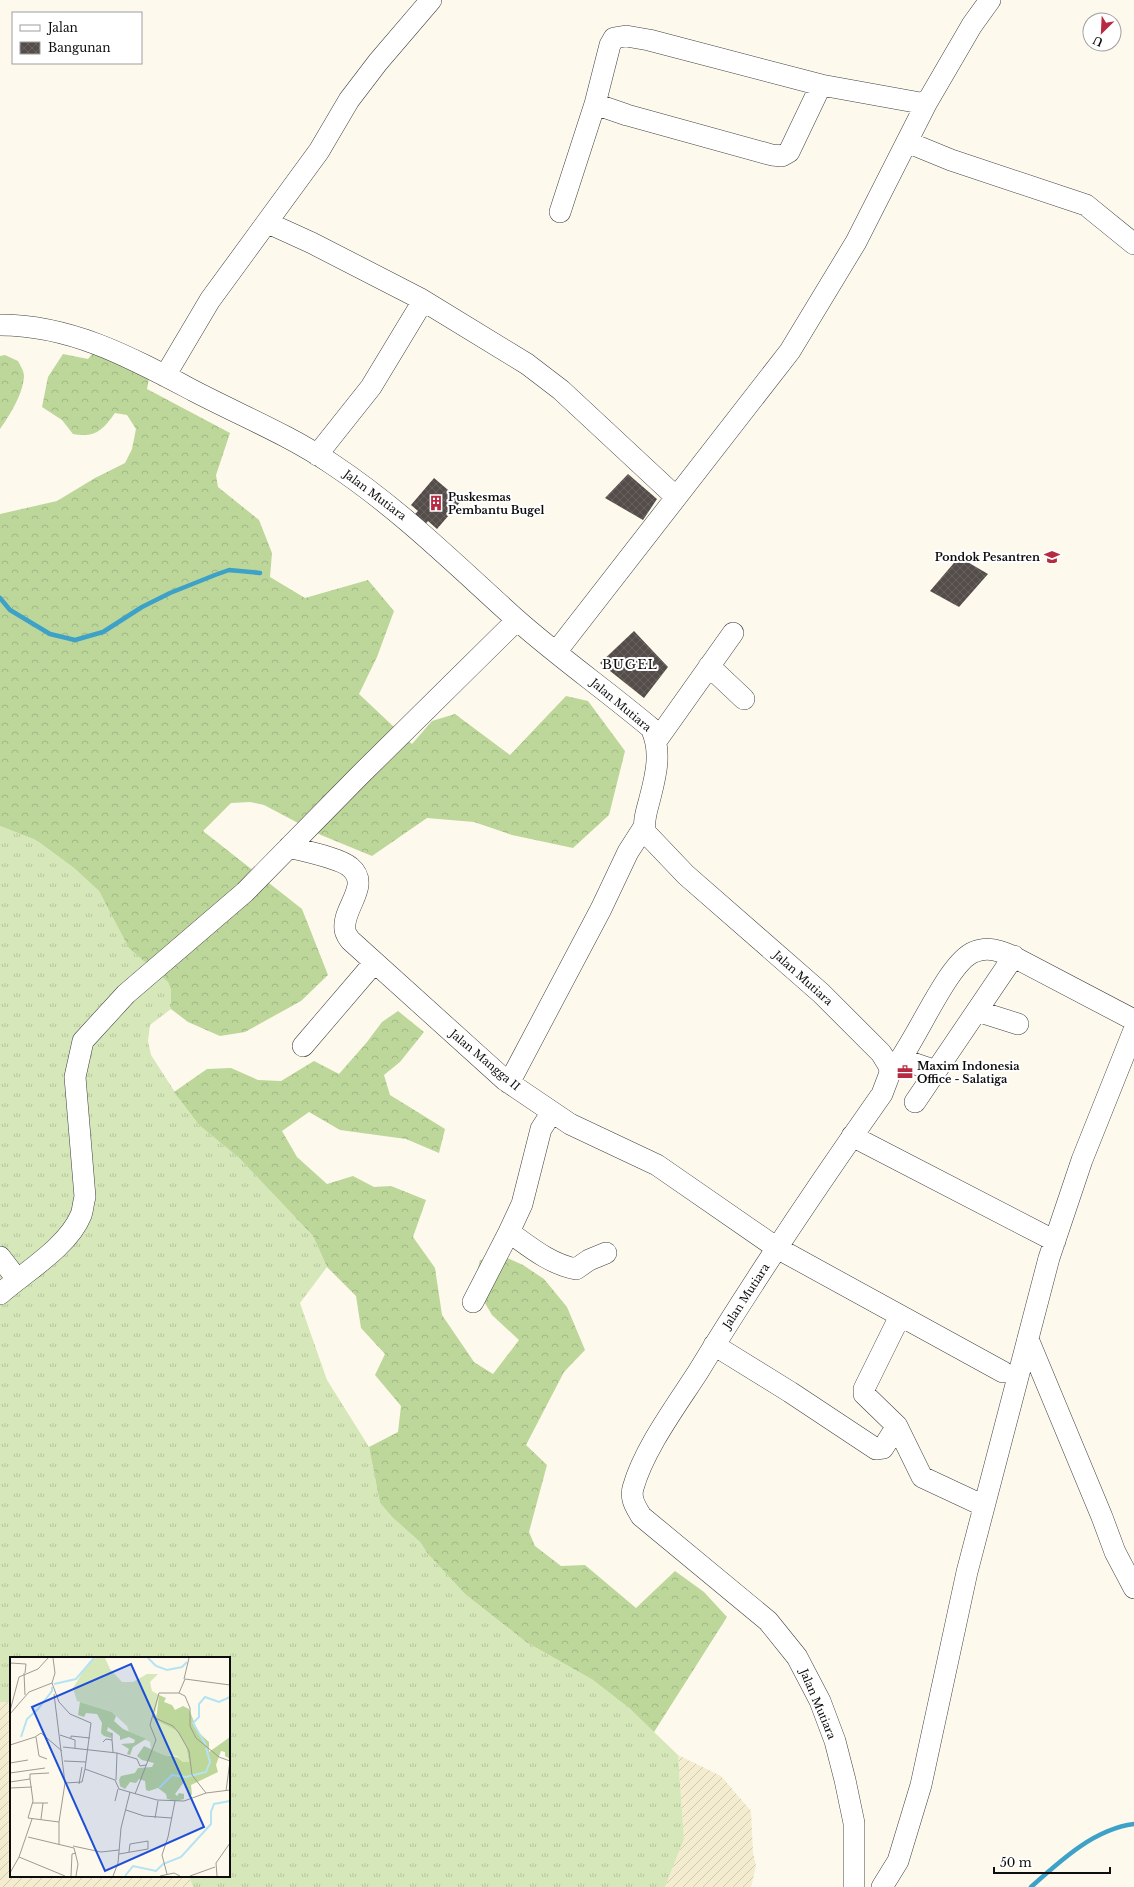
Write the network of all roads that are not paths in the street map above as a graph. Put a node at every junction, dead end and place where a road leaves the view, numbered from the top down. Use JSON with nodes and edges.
{"nodes":[{"id":1,"x":432,"y":0,"type":"edge"},
{"id":2,"x":990,"y":0,"type":"edge"},
{"id":3,"x":821,"y":85,"type":"junction"},
{"id":4,"x":595,"y":104,"type":"junction"},
{"id":5,"x":926,"y":104,"type":"junction"},
{"id":6,"x":907,"y":142,"type":"junction"},
{"id":7,"x":560,"y":212,"type":"dead end"},
{"id":8,"x":268,"y":223,"type":"junction"},
{"id":9,"x":1134,"y":244,"type":"edge"},
{"id":10,"x":423,"y":301,"type":"junction"},
{"id":11,"x":0,"y":325,"type":"edge"},
{"id":12,"x":166,"y":376,"type":"junction"},
{"id":13,"x":317,"y":454,"type":"junction"},
{"id":14,"x":676,"y":497,"type":"junction"},
{"id":15,"x":518,"y":620,"type":"junction"},
{"id":16,"x":733,"y":633,"type":"dead end"},
{"id":17,"x":556,"y":652,"type":"junction"},
{"id":18,"x":709,"y":666,"type":"junction"},
{"id":19,"x":744,"y":699,"type":"dead end"},
{"id":20,"x":657,"y":740,"type":"junction"},
{"id":21,"x":644,"y":827,"type":"junction"},
{"id":22,"x":289,"y":847,"type":"junction"},
{"id":23,"x":1014,"y":956,"type":"junction"},
{"id":24,"x":374,"y":962,"type":"junction"},
{"id":25,"x":977,"y":1010,"type":"junction"},
{"id":26,"x":1134,"y":1020,"type":"edge"},
{"id":27,"x":1018,"y":1024,"type":"dead end"},
{"id":28,"x":1134,"y":1030,"type":"edge"},
{"id":29,"x":303,"y":1046,"type":"dead end"},
{"id":30,"x":895,"y":1066,"type":"junction"},
{"id":31,"x":936,"y":1071,"type":"junction"},
{"id":32,"x":509,"y":1083,"type":"junction"},
{"id":33,"x":915,"y":1102,"type":"dead end"},
{"id":34,"x":552,"y":1112,"type":"junction"},
{"id":35,"x":852,"y":1136,"type":"junction"},
{"id":36,"x":509,"y":1232,"type":"junction"},
{"id":37,"x":1054,"y":1241,"type":"junction"},
{"id":38,"x":777,"y":1248,"type":"junction"},
{"id":39,"x":606,"y":1253,"type":"dead end"},
{"id":40,"x":0,"y":1257,"type":"edge"},
{"id":41,"x":17,"y":1279,"type":"junction"},
{"id":42,"x":0,"y":1294,"type":"edge"},
{"id":43,"x":473,"y":1302,"type":"dead end"},
{"id":44,"x":900,"y":1316,"type":"junction"},
{"id":45,"x":1028,"y":1339,"type":"junction"},
{"id":46,"x":714,"y":1345,"type":"junction"},
{"id":47,"x":1002,"y":1372,"type":"dead end"},
{"id":48,"x":897,"y":1426,"type":"junction"},
{"id":49,"x":984,"y":1506,"type":"junction"},
{"id":50,"x":1134,"y":1588,"type":"edge"},
{"id":51,"x":854,"y":1887,"type":"edge"},
{"id":52,"x":882,"y":1887,"type":"edge"}],
"edges":[{"from":1,"to":8,"type":"street"},
{"from":2,"to":5,"type":"street"},
{"from":3,"to":4,"type":"street"},
{"from":3,"to":4,"type":"street"},
{"from":3,"to":5,"type":"street"},
{"from":4,"to":7,"type":"street"},
{"from":5,"to":6,"type":"street"},
{"from":6,"to":9,"type":"street"},
{"from":6,"to":14,"type":"street"},
{"from":8,"to":10,"type":"street"},
{"from":8,"to":12,"type":"street"},
{"from":10,"to":13,"type":"street"},
{"from":10,"to":14,"type":"street"},
{"from":11,"to":12,"type":"street","name":"Jalan Mutiara"},
{"from":12,"to":13,"type":"street","name":"Jalan Mutiara"},
{"from":13,"to":15,"type":"street","name":"Jalan Mutiara"},
{"from":14,"to":17,"type":"street"},
{"from":15,"to":17,"type":"street","name":"Jalan Mutiara"},
{"from":15,"to":22,"type":"street"},
{"from":16,"to":18,"type":"street"},
{"from":17,"to":20,"type":"street","name":"Jalan Mutiara"},
{"from":18,"to":19,"type":"street"},
{"from":18,"to":20,"type":"street"},
{"from":20,"to":21,"type":"street","name":"Jalan Mutiara"},
{"from":21,"to":30,"type":"street","name":"Jalan Mutiara"},
{"from":21,"to":32,"type":"street"},
{"from":22,"to":24,"type":"street","name":"Jalan Mangga II"},
{"from":22,"to":41,"type":"street"},
{"from":23,"to":25,"type":"street"},
{"from":23,"to":26,"type":"street"},
{"from":23,"to":30,"type":"street"},
{"from":24,"to":29,"type":"street"},
{"from":24,"to":32,"type":"street","name":"Jalan Mangga II"},
{"from":25,"to":27,"type":"street"},
{"from":25,"to":31,"type":"street"},
{"from":28,"to":37,"type":"street"},
{"from":30,"to":31,"type":"street"},
{"from":30,"to":35,"type":"street","name":"Jalan Mutiara"},
{"from":31,"to":33,"type":"street"},
{"from":32,"to":34,"type":"street","name":"Jalan Mangga II"},
{"from":34,"to":36,"type":"street"},
{"from":34,"to":38,"type":"street","name":"Jalan Mangga II"},
{"from":35,"to":37,"type":"street"},
{"from":35,"to":38,"type":"street","name":"Jalan Mutiara"},
{"from":36,"to":39,"type":"street"},
{"from":36,"to":43,"type":"street"},
{"from":37,"to":45,"type":"street"},
{"from":38,"to":44,"type":"street","name":"Jalan Mangga II"},
{"from":38,"to":46,"type":"street","name":"Jalan Mutiara"},
{"from":40,"to":41,"type":"street"},
{"from":41,"to":42,"type":"street"},
{"from":44,"to":47,"type":"street","name":"Jalan Mangga II"},
{"from":44,"to":48,"type":"street"},
{"from":45,"to":49,"type":"street"},
{"from":45,"to":50,"type":"street"},
{"from":46,"to":48,"type":"street"},
{"from":46,"to":51,"type":"street","name":"Jalan Mutiara"},
{"from":48,"to":49,"type":"street"},
{"from":49,"to":52,"type":"street"}]}
